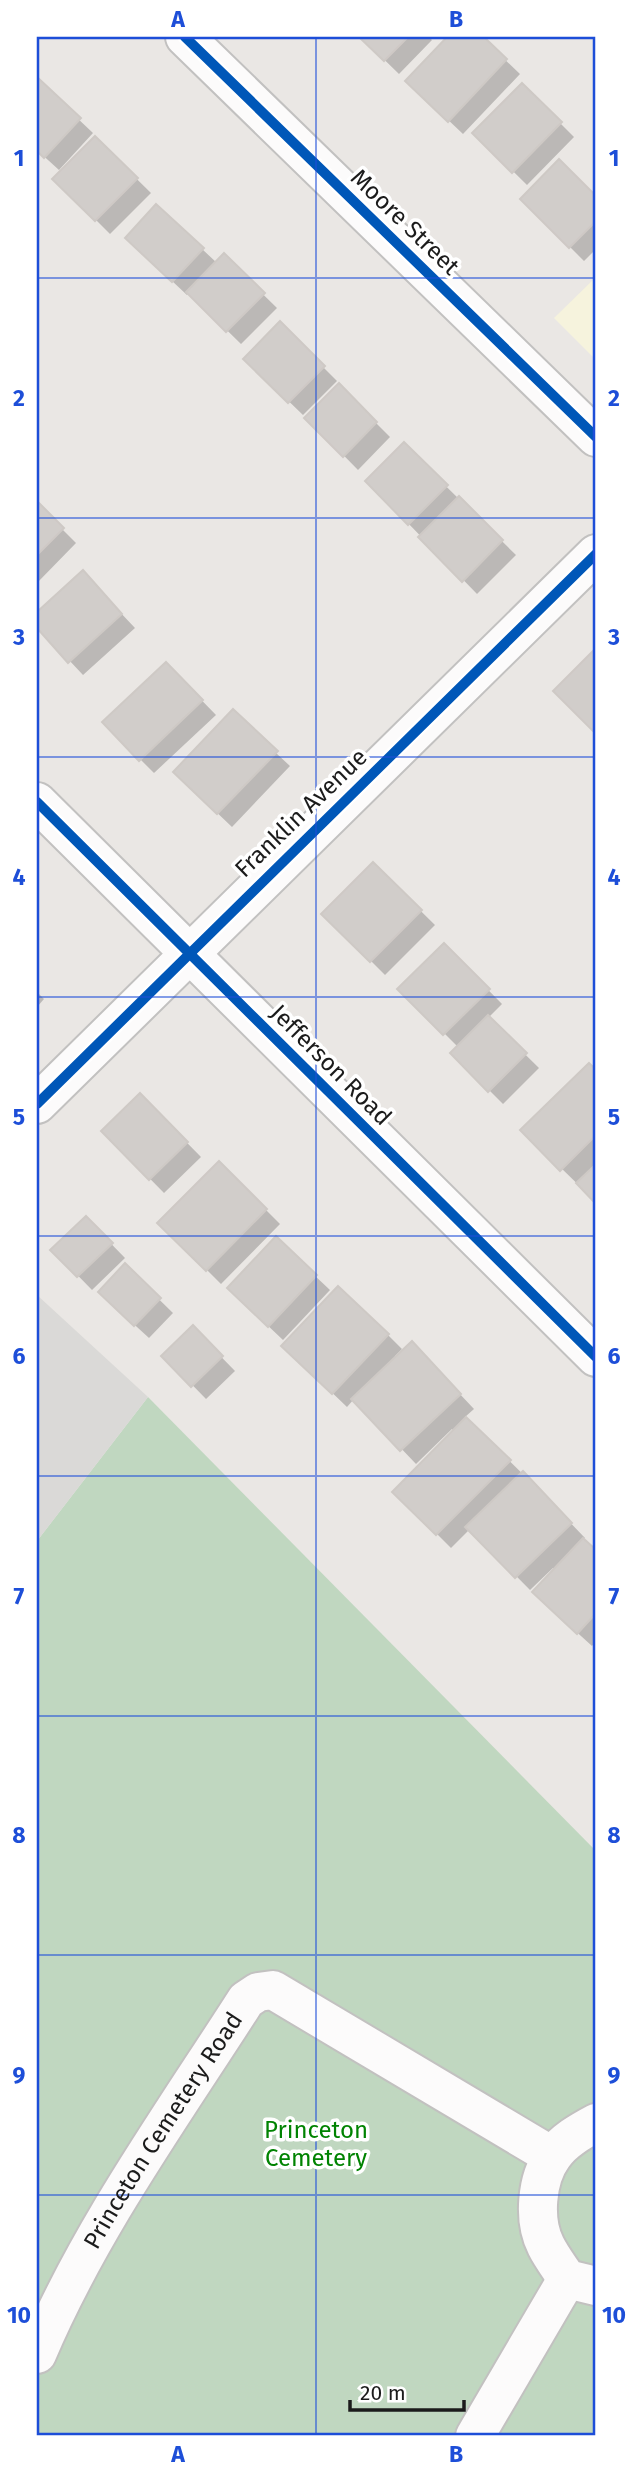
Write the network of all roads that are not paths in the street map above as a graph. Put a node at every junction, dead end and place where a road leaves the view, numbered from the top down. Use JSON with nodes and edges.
{"nodes":[{"id":1,"x":185,"y":37,"type":"edge"},
{"id":2,"x":596,"y":436,"type":"edge"},
{"id":3,"x":596,"y":554,"type":"edge"},
{"id":4,"x":37,"y":802,"type":"edge"},
{"id":5,"x":188,"y":953,"type":"junction"},
{"id":6,"x":37,"y":1104,"type":"edge"},
{"id":7,"x":596,"y":1357,"type":"edge"},
{"id":8,"x":596,"y":2123,"type":"edge"},
{"id":9,"x":552,"y":2156,"type":"junction"},
{"id":10,"x":582,"y":2283,"type":"edge"},
{"id":11,"x":37,"y":2354,"type":"edge"},
{"id":12,"x":475,"y":2436,"type":"edge"}],
"edges":[{"from":1,"to":2,"type":"street","name":"Moore Street"},
{"from":3,"to":5,"type":"street","name":"Franklin Avenue"},
{"from":4,"to":5,"type":"street","name":"Jefferson Road"},
{"from":5,"to":6,"type":"street","name":"Franklin Avenue"},
{"from":5,"to":7,"type":"street","name":"Jefferson Road"},
{"from":8,"to":9,"type":"street"},
{"from":9,"to":10,"type":"street"},
{"from":9,"to":11,"type":"street","name":"Princeton Cemetery Road"},
{"from":10,"to":12,"type":"street"}]}
